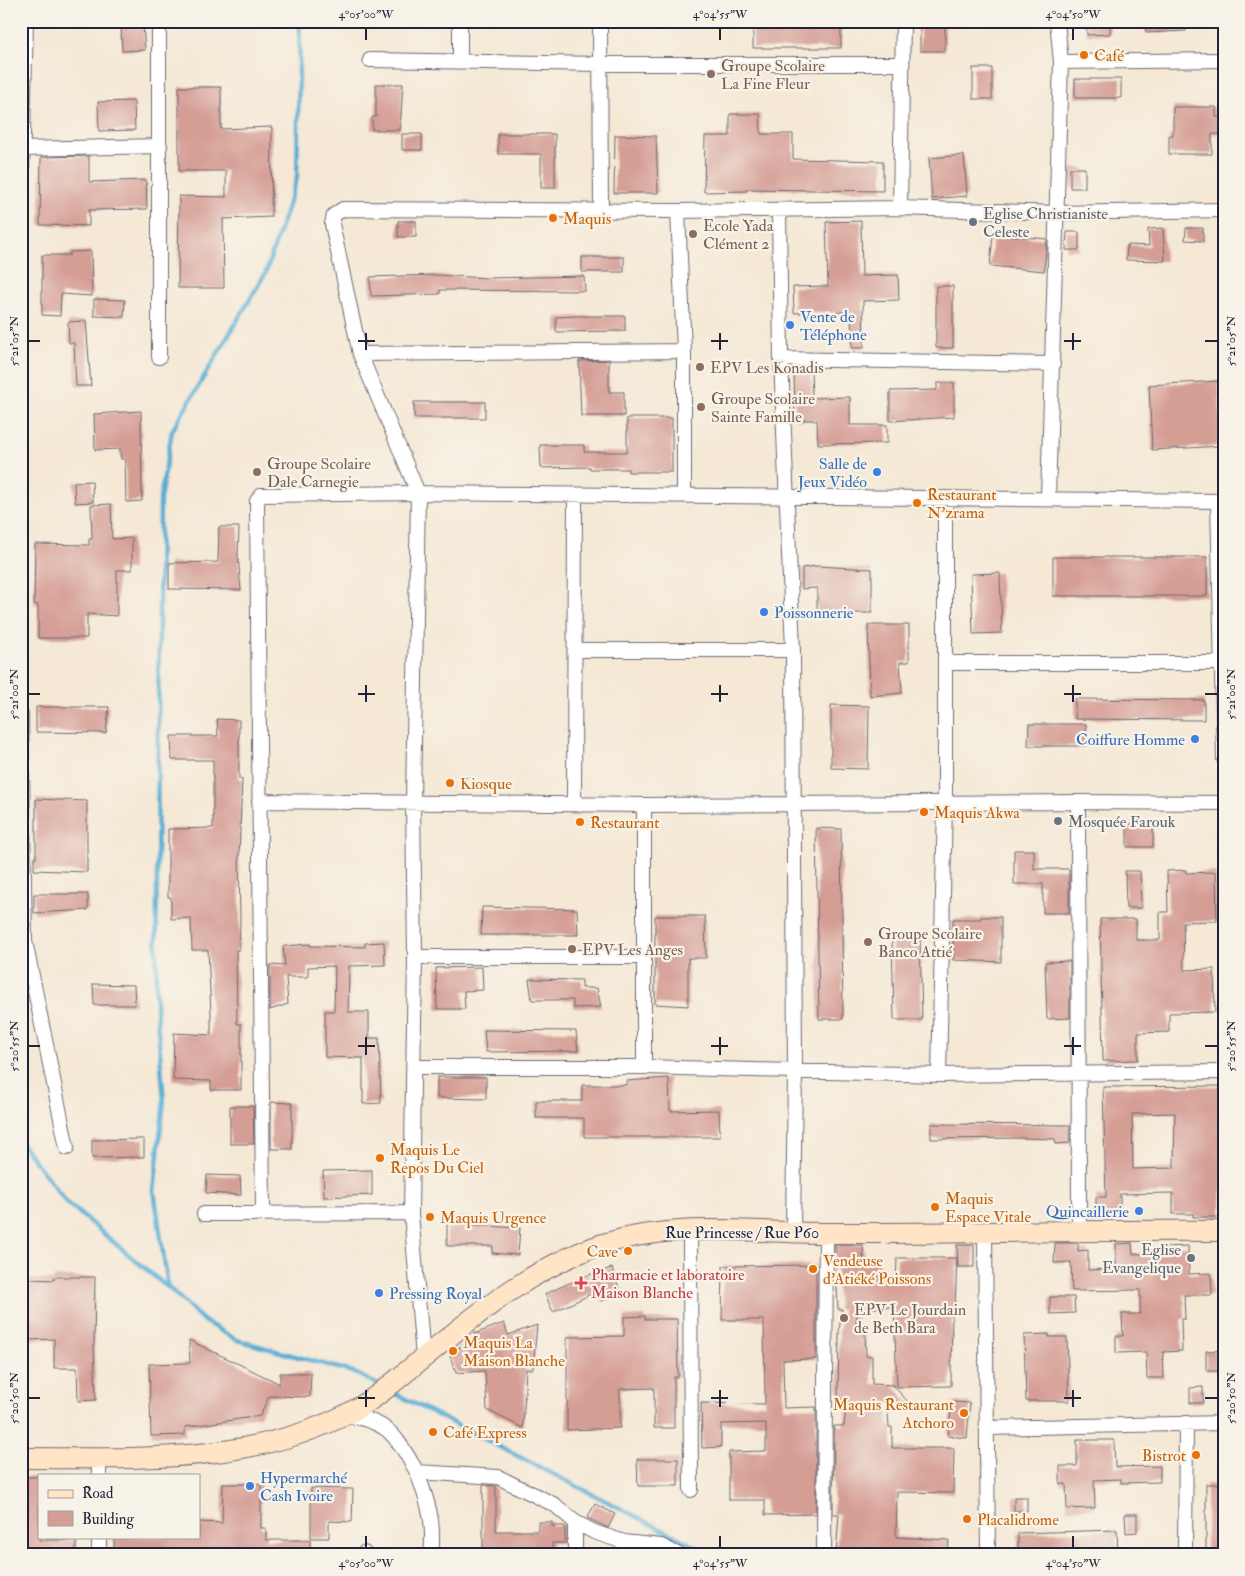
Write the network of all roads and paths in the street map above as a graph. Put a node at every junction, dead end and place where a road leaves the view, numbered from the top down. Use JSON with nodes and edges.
{"nodes":[{"id":1,"x":26,"y":21,"type":"edge"},
{"id":2,"x":159,"y":21,"type":"edge"},
{"id":3,"x":460,"y":21,"type":"edge"},
{"id":4,"x":600,"y":21,"type":"edge"},
{"id":5,"x":903,"y":21,"type":"edge"},
{"id":6,"x":1057,"y":21,"type":"edge"},
{"id":7,"x":370,"y":60,"type":"dead end"},
{"id":8,"x":460,"y":60,"type":"junction"},
{"id":9,"x":1224,"y":60,"type":"edge"},
{"id":10,"x":1061,"y":62,"type":"junction"},
{"id":11,"x":601,"y":64,"type":"junction"},
{"id":12,"x":902,"y":64,"type":"junction"},
{"id":13,"x":23,"y":107,"type":"edge"},
{"id":14,"x":160,"y":146,"type":"junction"},
{"id":15,"x":23,"y":149,"type":"junction"},
{"id":16,"x":21,"y":206,"type":"edge"},
{"id":17,"x":900,"y":208,"type":"junction"},
{"id":18,"x":601,"y":210,"type":"junction"},
{"id":19,"x":779,"y":210,"type":"junction"},
{"id":20,"x":1224,"y":210,"type":"edge"},
{"id":21,"x":678,"y":211,"type":"junction"},
{"id":22,"x":1056,"y":213,"type":"junction"},
{"id":23,"x":684,"y":351,"type":"junction"},
{"id":24,"x":360,"y":354,"type":"junction"},
{"id":25,"x":159,"y":357,"type":"dead end"},
{"id":26,"x":781,"y":359,"type":"junction"},
{"id":27,"x":1053,"y":364,"type":"junction"},
{"id":28,"x":418,"y":493,"type":"junction"},
{"id":29,"x":575,"y":496,"type":"junction"},
{"id":30,"x":684,"y":496,"type":"junction"},
{"id":31,"x":787,"y":497,"type":"junction"},
{"id":32,"x":945,"y":498,"type":"junction"},
{"id":33,"x":1048,"y":498,"type":"junction"},
{"id":34,"x":1221,"y":501,"type":"edge"},
{"id":35,"x":576,"y":650,"type":"junction"},
{"id":36,"x":793,"y":650,"type":"junction"},
{"id":37,"x":945,"y":662,"type":"junction"},
{"id":38,"x":1220,"y":663,"type":"junction"},
{"id":39,"x":21,"y":714,"type":"edge"},
{"id":40,"x":1224,"y":759,"type":"edge"},
{"id":41,"x":259,"y":801,"type":"junction"},
{"id":42,"x":946,"y":802,"type":"junction"},
{"id":43,"x":1078,"y":802,"type":"junction"},
{"id":44,"x":414,"y":803,"type":"junction"},
{"id":45,"x":1224,"y":803,"type":"edge"},
{"id":46,"x":574,"y":804,"type":"junction"},
{"id":47,"x":795,"y":804,"type":"junction"},
{"id":48,"x":644,"y":805,"type":"junction"},
{"id":49,"x":415,"y":957,"type":"junction"},
{"id":50,"x":643,"y":957,"type":"junction"},
{"id":51,"x":644,"y":1067,"type":"junction"},
{"id":52,"x":413,"y":1068,"type":"junction"},
{"id":53,"x":795,"y":1071,"type":"junction"},
{"id":54,"x":1224,"y":1072,"type":"edge"},
{"id":55,"x":939,"y":1074,"type":"junction"},
{"id":56,"x":1078,"y":1075,"type":"junction"},
{"id":57,"x":67,"y":1148,"type":"dead end"},
{"id":58,"x":411,"y":1213,"type":"junction"},
{"id":59,"x":204,"y":1214,"type":"dead end"},
{"id":60,"x":263,"y":1214,"type":"junction"},
{"id":61,"x":690,"y":1230,"type":"junction"},
{"id":62,"x":1080,"y":1230,"type":"junction"},
{"id":63,"x":1224,"y":1231,"type":"edge"},
{"id":64,"x":793,"y":1232,"type":"junction"},
{"id":65,"x":985,"y":1232,"type":"junction"},
{"id":66,"x":826,"y":1233,"type":"junction"},
{"id":67,"x":423,"y":1357,"type":"junction"},
{"id":68,"x":346,"y":1415,"type":"junction"},
{"id":69,"x":1186,"y":1423,"type":"junction"},
{"id":70,"x":1224,"y":1423,"type":"edge"},
{"id":71,"x":987,"y":1428,"type":"junction"},
{"id":72,"x":21,"y":1458,"type":"edge"},
{"id":73,"x":99,"y":1466,"type":"edge"},
{"id":74,"x":417,"y":1472,"type":"junction"},
{"id":75,"x":691,"y":1490,"type":"dead end"},
{"id":76,"x":575,"y":1522,"type":"junction"},
{"id":77,"x":99,"y":1538,"type":"edge"},
{"id":78,"x":99,"y":1555,"type":"edge"},
{"id":79,"x":430,"y":1555,"type":"edge"},
{"id":80,"x":575,"y":1555,"type":"edge"},
{"id":81,"x":679,"y":1555,"type":"edge"},
{"id":82,"x":824,"y":1555,"type":"edge"},
{"id":83,"x":988,"y":1555,"type":"edge"},
{"id":84,"x":1185,"y":1555,"type":"edge"}],
"edges":[{"from":1,"to":13,"type":"street"},
{"from":2,"to":14,"type":"street"},
{"from":3,"to":8,"type":"street"},
{"from":4,"to":11,"type":"street"},
{"from":5,"to":12,"type":"street"},
{"from":6,"to":10,"type":"street"},
{"from":7,"to":8,"type":"street"},
{"from":8,"to":11,"type":"street"},
{"from":9,"to":10,"type":"street"},
{"from":10,"to":22,"type":"street"},
{"from":11,"to":12,"type":"street"},
{"from":11,"to":18,"type":"street"},
{"from":12,"to":17,"type":"street"},
{"from":13,"to":15,"type":"street"},
{"from":14,"to":15,"type":"street"},
{"from":14,"to":25,"type":"street"},
{"from":15,"to":16,"type":"street"},
{"from":17,"to":19,"type":"street"},
{"from":17,"to":22,"type":"street"},
{"from":18,"to":21,"type":"street"},
{"from":18,"to":24,"type":"street"},
{"from":19,"to":21,"type":"street"},
{"from":19,"to":26,"type":"street"},
{"from":20,"to":22,"type":"street"},
{"from":21,"to":23,"type":"street"},
{"from":22,"to":27,"type":"street"},
{"from":23,"to":24,"type":"street"},
{"from":23,"to":30,"type":"street"},
{"from":24,"to":28,"type":"street"},
{"from":26,"to":27,"type":"street"},
{"from":26,"to":31,"type":"street"},
{"from":27,"to":33,"type":"street"},
{"from":28,"to":29,"type":"street"},
{"from":28,"to":41,"type":"street"},
{"from":28,"to":44,"type":"street"},
{"from":29,"to":30,"type":"street"},
{"from":29,"to":35,"type":"street"},
{"from":30,"to":31,"type":"street"},
{"from":31,"to":32,"type":"street"},
{"from":31,"to":36,"type":"street"},
{"from":32,"to":33,"type":"street"},
{"from":32,"to":37,"type":"street"},
{"from":33,"to":34,"type":"street"},
{"from":34,"to":38,"type":"street"},
{"from":35,"to":36,"type":"street"},
{"from":35,"to":46,"type":"street"},
{"from":36,"to":47,"type":"street"},
{"from":37,"to":38,"type":"street"},
{"from":37,"to":42,"type":"street"},
{"from":38,"to":40,"type":"street"},
{"from":39,"to":57,"type":"street"},
{"from":41,"to":44,"type":"street"},
{"from":41,"to":60,"type":"street"},
{"from":42,"to":43,"type":"street"},
{"from":42,"to":47,"type":"street"},
{"from":42,"to":55,"type":"street"},
{"from":43,"to":45,"type":"street"},
{"from":43,"to":56,"type":"street"},
{"from":44,"to":46,"type":"street"},
{"from":44,"to":49,"type":"street"},
{"from":46,"to":48,"type":"street"},
{"from":47,"to":48,"type":"street"},
{"from":47,"to":53,"type":"street"},
{"from":48,"to":50,"type":"street"},
{"from":49,"to":50,"type":"street"},
{"from":49,"to":52,"type":"street"},
{"from":50,"to":51,"type":"street"},
{"from":51,"to":52,"type":"street"},
{"from":51,"to":53,"type":"street"},
{"from":52,"to":58,"type":"street"},
{"from":53,"to":55,"type":"street"},
{"from":53,"to":64,"type":"street"},
{"from":54,"to":56,"type":"street"},
{"from":55,"to":56,"type":"street"},
{"from":56,"to":62,"type":"street"},
{"from":58,"to":60,"type":"street"},
{"from":58,"to":67,"type":"street"},
{"from":59,"to":60,"type":"street"},
{"from":61,"to":64,"type":"street","name":"Rue Princesse / Rue P60"},
{"from":61,"to":67,"type":"street","name":"Rue Princesse / Rue P60"},
{"from":61,"to":75,"type":"street"},
{"from":62,"to":63,"type":"street","name":"Rue Princesse / Rue P60"},
{"from":62,"to":65,"type":"street","name":"Rue Princesse / Rue P60"},
{"from":64,"to":66,"type":"street","name":"Rue Princesse / Rue P60"},
{"from":65,"to":66,"type":"street","name":"Rue Princesse / Rue P60"},
{"from":65,"to":71,"type":"street"},
{"from":66,"to":82,"type":"street"},
{"from":67,"to":68,"type":"street","name":"Rue Princesse / Rue P60"},
{"from":68,"to":73,"type":"street","name":"Rue Princesse / Rue P60"},
{"from":68,"to":74,"type":"street"},
{"from":69,"to":70,"type":"street"},
{"from":69,"to":71,"type":"street"},
{"from":69,"to":84,"type":"street"},
{"from":71,"to":83,"type":"street"},
{"from":72,"to":73,"type":"street","name":"Rue Princesse / Rue P60"},
{"from":74,"to":76,"type":"street"},
{"from":74,"to":79,"type":"street"},
{"from":76,"to":80,"type":"street"},
{"from":76,"to":81,"type":"street"},
{"from":77,"to":78,"type":"street"}]}
